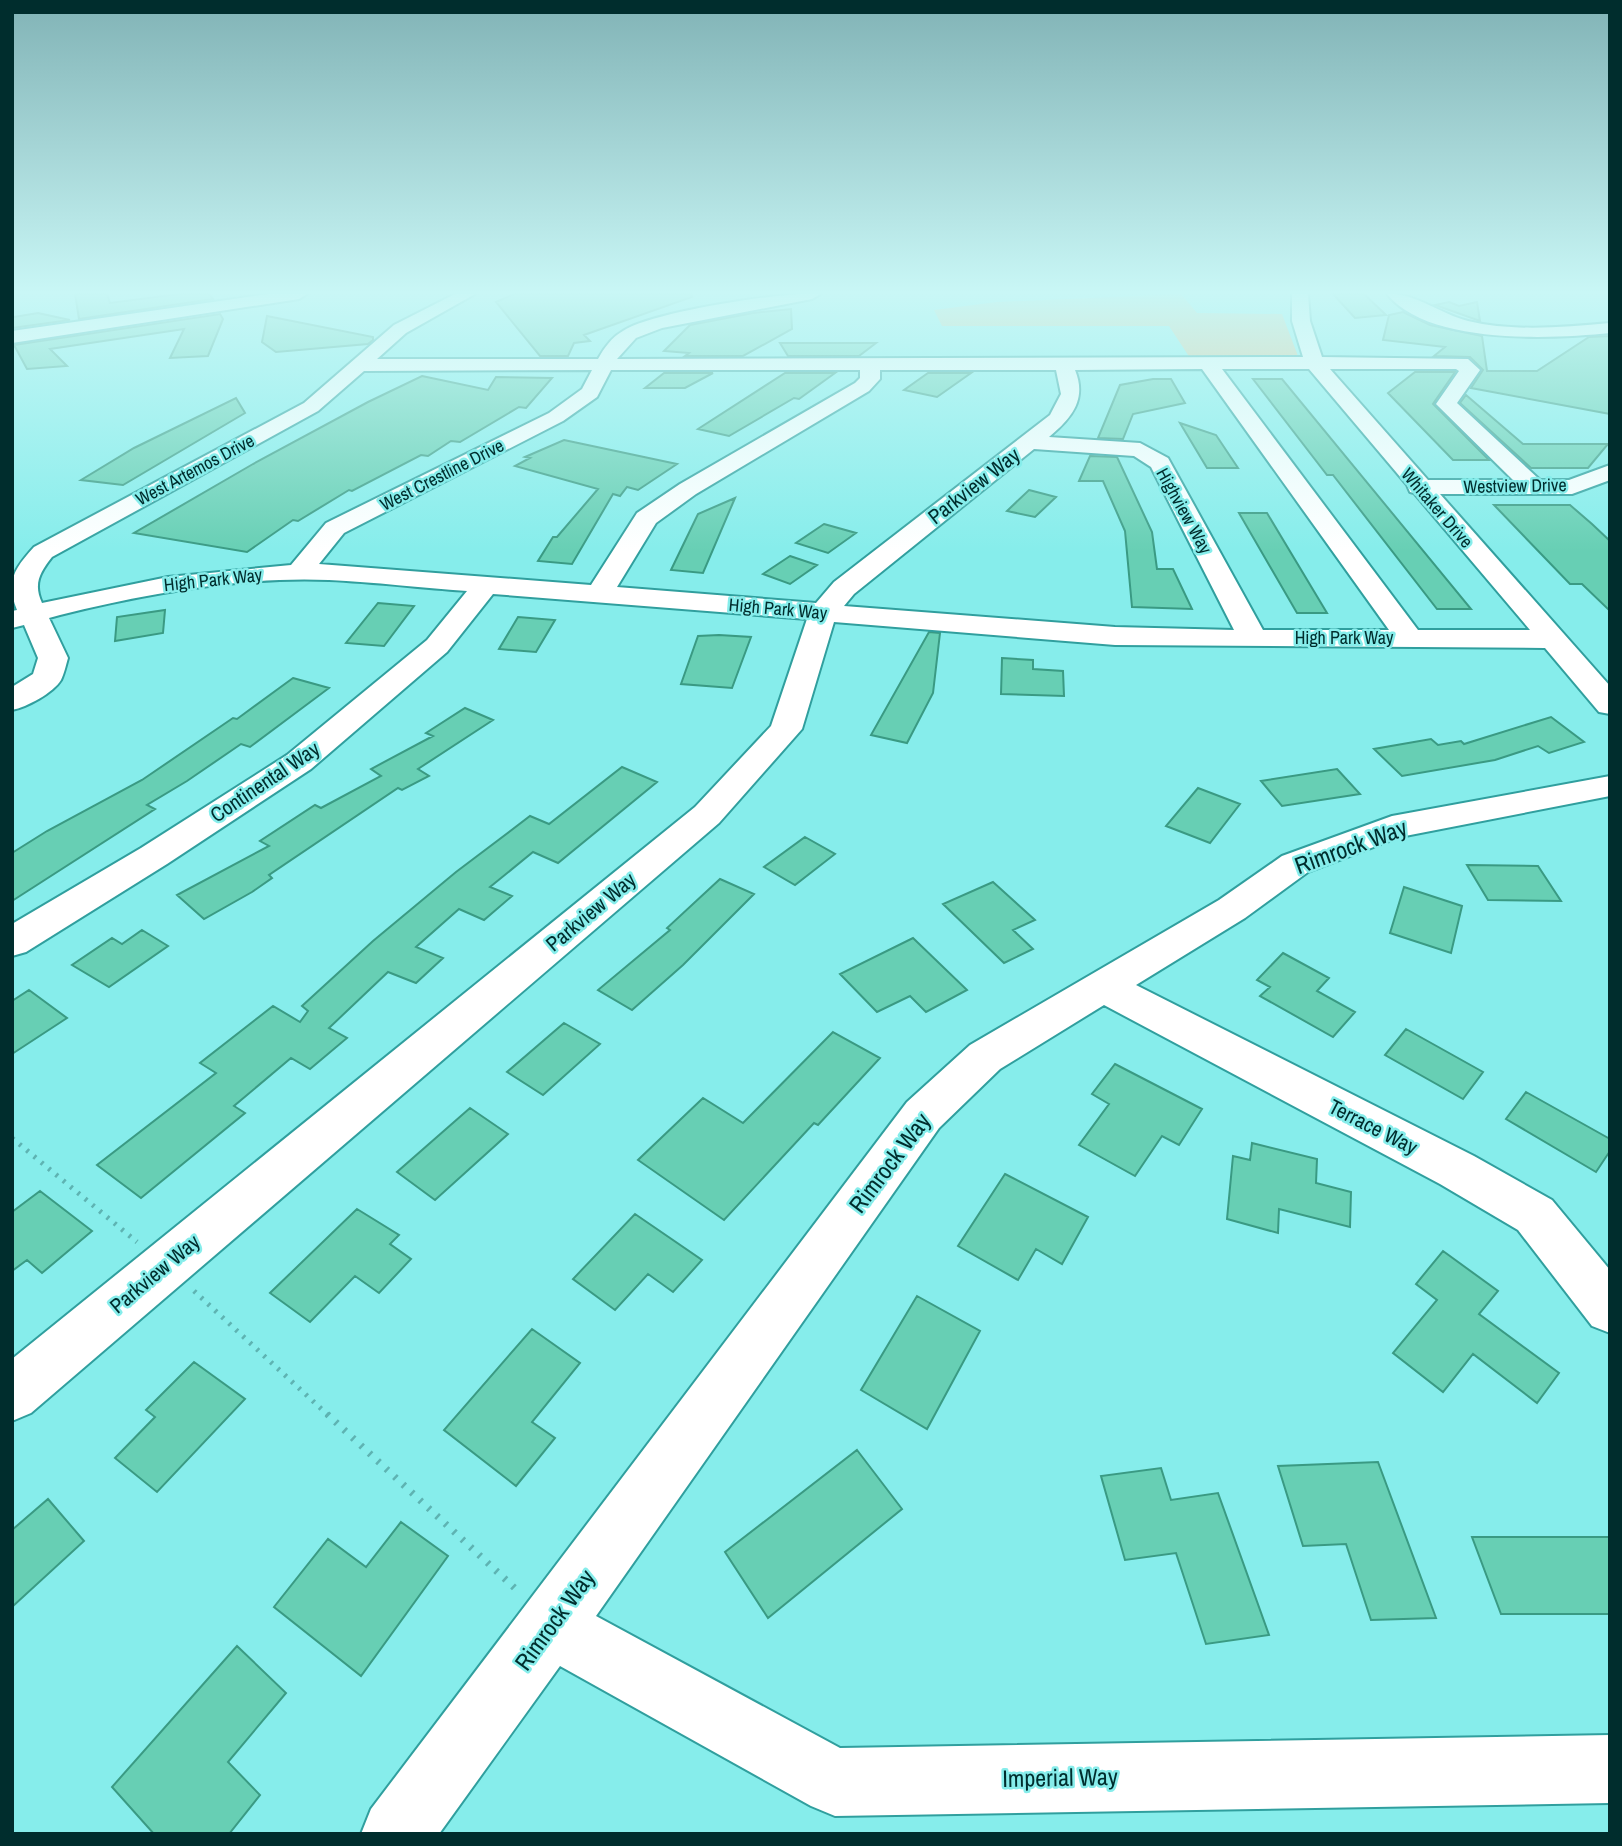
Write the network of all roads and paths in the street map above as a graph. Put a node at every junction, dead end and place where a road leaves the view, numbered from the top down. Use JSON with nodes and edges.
{"nodes":[{"id":1,"x":342,"y":380,"type":"edge"},
{"id":2,"x":597,"y":380,"type":"edge"},
{"id":3,"x":869,"y":380,"type":"edge"},
{"id":4,"x":1071,"y":380,"type":"edge"},
{"id":5,"x":1220,"y":380,"type":"edge"},
{"id":6,"x":1328,"y":380,"type":"edge"},
{"id":7,"x":1463,"y":380,"type":"edge"},
{"id":8,"x":1030,"y":442,"type":"junction"},
{"id":9,"x":1610,"y":472,"type":"edge"},
{"id":10,"x":1418,"y":486,"type":"junction"},
{"id":11,"x":1534,"y":487,"type":"junction"},
{"id":12,"x":299,"y":572,"type":"junction"},
{"id":13,"x":487,"y":584,"type":"junction"},
{"id":14,"x":600,"y":593,"type":"junction"},
{"id":15,"x":822,"y":613,"type":"junction"},
{"id":16,"x":23,"y":616,"type":"edge"},
{"id":17,"x":1253,"y":638,"type":"junction"},
{"id":18,"x":1409,"y":638,"type":"junction"},
{"id":19,"x":1550,"y":639,"type":"junction"},
{"id":20,"x":12,"y":701,"type":"edge"},
{"id":21,"x":1610,"y":705,"type":"edge"},
{"id":22,"x":1610,"y":786,"type":"edge"},
{"id":23,"x":12,"y":942,"type":"edge"},
{"id":24,"x":1102,"y":986,"type":"junction"},
{"id":25,"x":12,"y":1138,"type":"edge"},
{"id":26,"x":165,"y":1265,"type":"junction"},
{"id":27,"x":1610,"y":1310,"type":"edge"},
{"id":28,"x":12,"y":1394,"type":"edge"},
{"id":29,"x":552,"y":1625,"type":"junction"},
{"id":30,"x":1610,"y":1769,"type":"edge"},
{"id":31,"x":396,"y":1834,"type":"edge"}],
"edges":[{"from":1,"to":16,"type":"street","name":"West Artemos Drive"},
{"from":2,"to":12,"type":"street","name":"West Crestline Drive"},
{"from":3,"to":14,"type":"street"},
{"from":4,"to":8,"type":"street","name":"Parkview Way"},
{"from":5,"to":18,"type":"street"},
{"from":6,"to":10,"type":"street","name":"Whitaker Drive"},
{"from":7,"to":11,"type":"street"},
{"from":8,"to":15,"type":"street","name":"Parkview Way"},
{"from":8,"to":17,"type":"street","name":"Highview Way"},
{"from":9,"to":11,"type":"street","name":"Westview Drive"},
{"from":10,"to":11,"type":"street","name":"Westview Drive"},
{"from":10,"to":19,"type":"street","name":"Whitaker Drive"},
{"from":12,"to":13,"type":"street","name":"High Park Way"},
{"from":12,"to":16,"type":"street","name":"High Park Way"},
{"from":13,"to":14,"type":"street","name":"High Park Way"},
{"from":13,"to":23,"type":"street","name":"Continental Way"},
{"from":14,"to":15,"type":"street","name":"High Park Way"},
{"from":15,"to":17,"type":"street","name":"High Park Way"},
{"from":15,"to":26,"type":"street","name":"Parkview Way"},
{"from":16,"to":20,"type":"street","name":"West Artemos Drive"},
{"from":17,"to":18,"type":"street","name":"High Park Way"},
{"from":18,"to":19,"type":"street","name":"High Park Way"},
{"from":19,"to":21,"type":"street","name":"Whitaker Drive"},
{"from":22,"to":24,"type":"street","name":"Rimrock Way"},
{"from":24,"to":27,"type":"street","name":"Terrace Way"},
{"from":24,"to":29,"type":"street","name":"Rimrock Way"},
{"from":25,"to":26,"type":"path"},
{"from":26,"to":28,"type":"street","name":"Parkview Way"},
{"from":26,"to":29,"type":"path"},
{"from":29,"to":30,"type":"street","name":"Imperial Way"},
{"from":29,"to":31,"type":"street","name":"Rimrock Way"}]}
